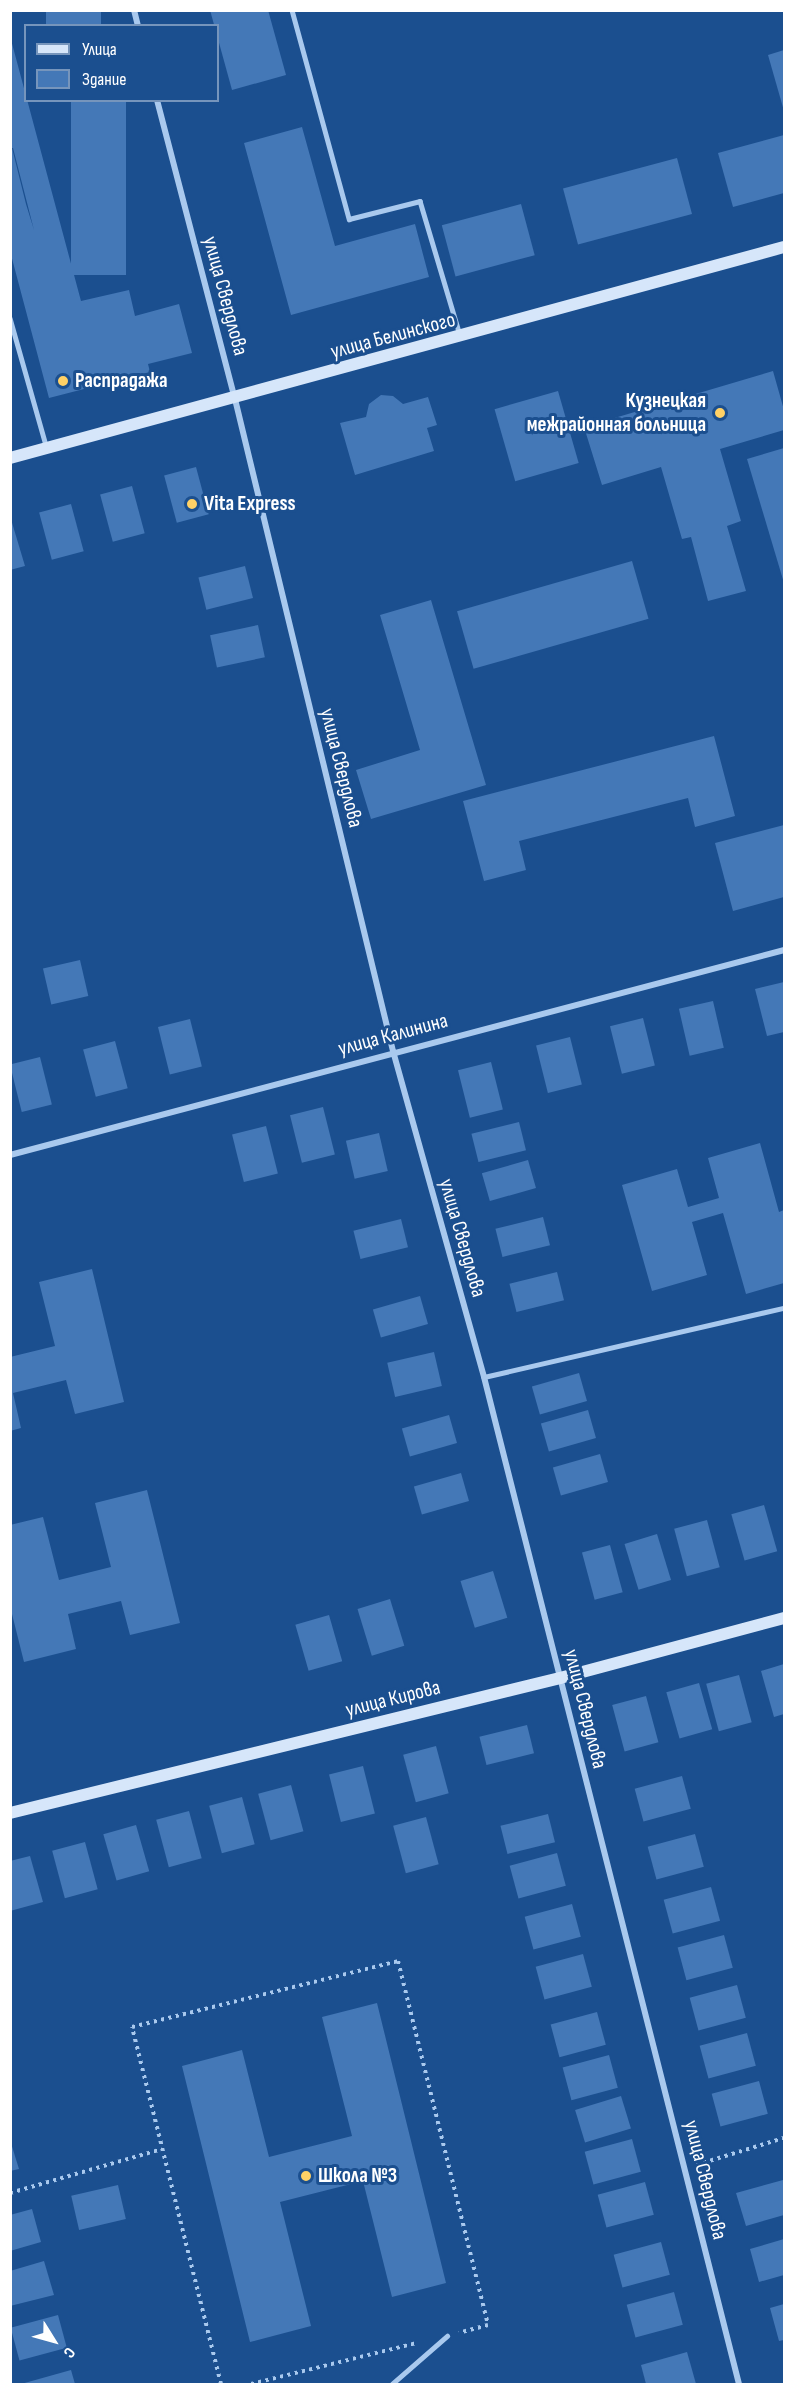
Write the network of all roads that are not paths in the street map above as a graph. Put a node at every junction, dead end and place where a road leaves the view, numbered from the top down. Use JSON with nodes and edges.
{"nodes":[{"id":1,"x":292,"y":10,"type":"edge"},
{"id":2,"x":158,"y":102,"type":"edge"},
{"id":3,"x":784,"y":248,"type":"edge"},
{"id":4,"x":10,"y":318,"type":"edge"},
{"id":5,"x":460,"y":337,"type":"junction"},
{"id":6,"x":235,"y":399,"type":"junction"},
{"id":7,"x":47,"y":448,"type":"junction"},
{"id":8,"x":10,"y":458,"type":"edge"},
{"id":9,"x":784,"y":950,"type":"edge"},
{"id":10,"x":393,"y":1051,"type":"junction"},
{"id":11,"x":10,"y":1155,"type":"edge"},
{"id":12,"x":784,"y":1308,"type":"edge"},
{"id":13,"x":484,"y":1377,"type":"junction"},
{"id":14,"x":784,"y":1618,"type":"edge"},
{"id":15,"x":560,"y":1678,"type":"junction"},
{"id":16,"x":10,"y":1813,"type":"edge"},
{"id":17,"x":447,"y":2336,"type":"road end"},
{"id":18,"x":392,"y":2385,"type":"edge"},
{"id":19,"x":739,"y":2385,"type":"edge"}],
"edges":[{"from":1,"to":5,"type":"lane"},
{"from":2,"to":6,"type":"street","name":"улица Свердлова"},
{"from":3,"to":5,"type":"street","name":"улица Белинского"},
{"from":4,"to":7,"type":"lane"},
{"from":5,"to":6,"type":"street","name":"улица Белинского"},
{"from":6,"to":7,"type":"street","name":"улица Белинского"},
{"from":6,"to":10,"type":"street","name":"улица Свердлова"},
{"from":7,"to":8,"type":"street","name":"улица Белинского"},
{"from":9,"to":10,"type":"street","name":"улица Калинина"},
{"from":10,"to":11,"type":"street","name":"улица Калинина"},
{"from":10,"to":13,"type":"street","name":"улица Свердлова"},
{"from":12,"to":13,"type":"lane"},
{"from":13,"to":15,"type":"street","name":"улица Свердлова"},
{"from":14,"to":15,"type":"street","name":"улица Кирова"},
{"from":15,"to":16,"type":"street","name":"улица Кирова"},
{"from":15,"to":19,"type":"street","name":"улица Свердлова"},
{"from":17,"to":18,"type":"lane"}]}
